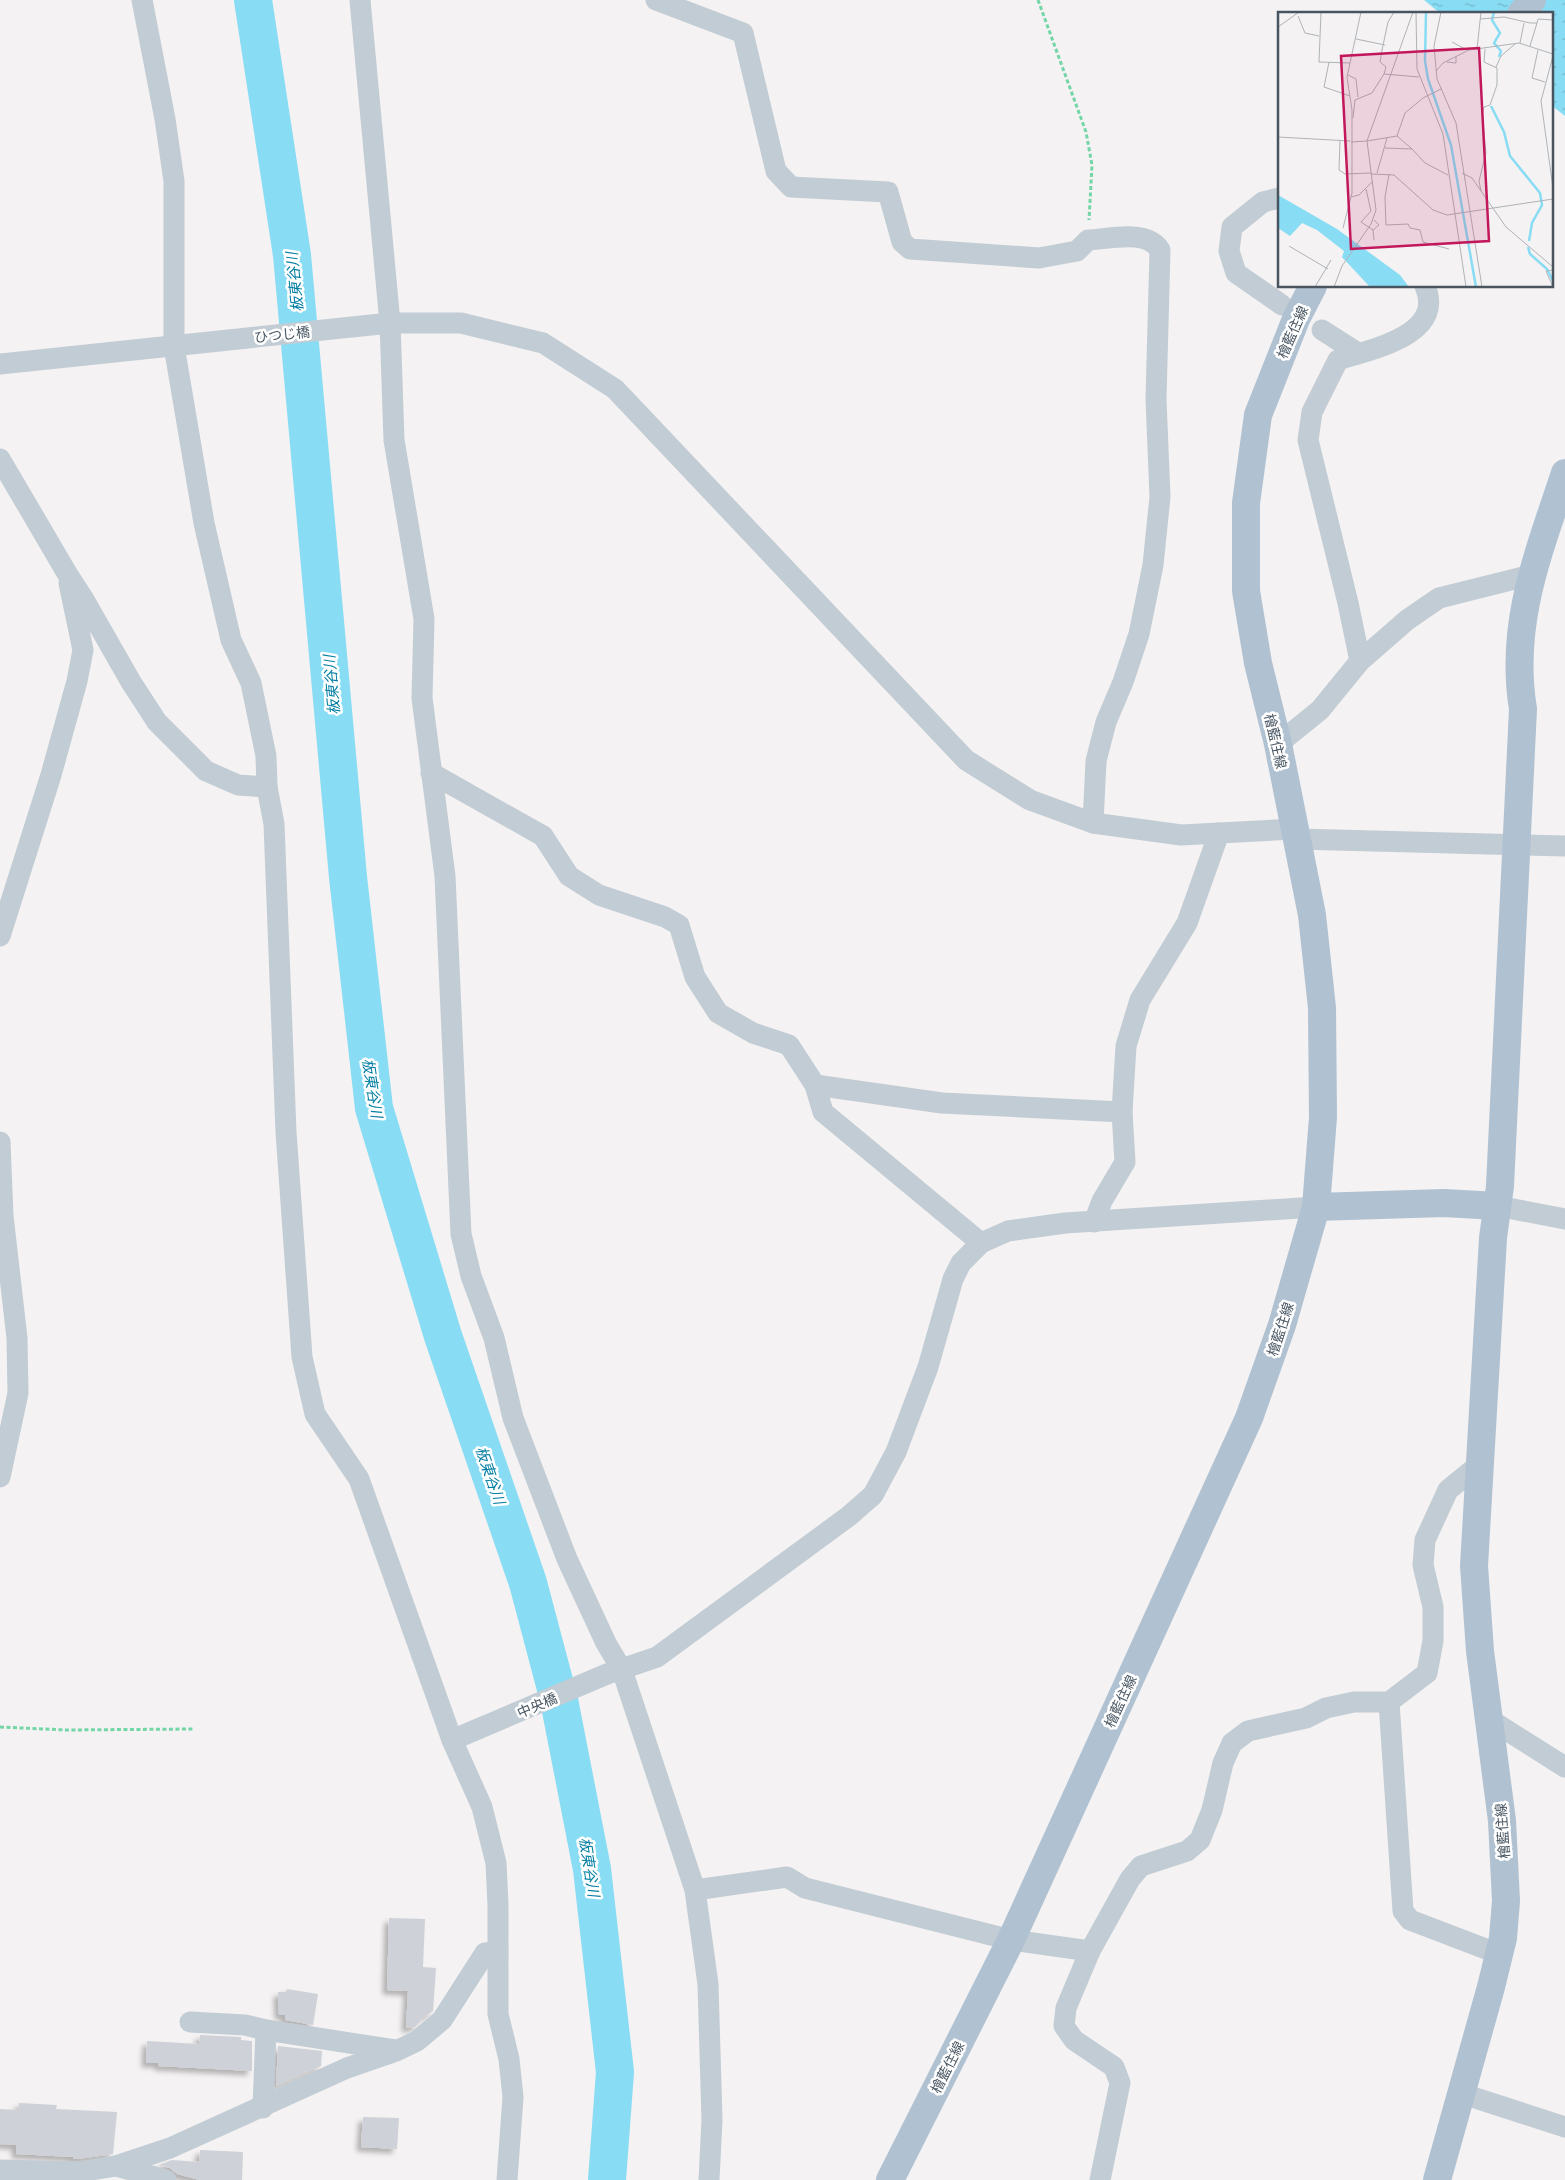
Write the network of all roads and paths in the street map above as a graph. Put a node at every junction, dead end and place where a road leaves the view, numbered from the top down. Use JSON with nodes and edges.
{"nodes":[{"id":1,"x":142,"y":0,"type":"edge"},
{"id":2,"x":360,"y":0,"type":"edge"},
{"id":3,"x":656,"y":0,"type":"edge"},
{"id":4,"x":1038,"y":0,"type":"edge"},
{"id":5,"x":1532,"y":0,"type":"edge"},
{"id":6,"x":1523,"y":12,"type":"edge"},
{"id":7,"x":1278,"y":198,"type":"edge"},
{"id":8,"x":1088,"y":240,"type":"junction"},
{"id":9,"x":1313,"y":288,"type":"edge"},
{"id":10,"x":1426,"y":288,"type":"edge"},
{"id":11,"x":1282,"y":305,"type":"dead end"},
{"id":12,"x":390,"y":323,"type":"junction"},
{"id":13,"x":1322,"y":330,"type":"dead end"},
{"id":14,"x":174,"y":346,"type":"junction"},
{"id":15,"x":1358,"y":353,"type":"junction"},
{"id":16,"x":0,"y":364,"type":"edge"},
{"id":17,"x":0,"y":459,"type":"edge"},
{"id":18,"x":1565,"y":473,"type":"edge"},
{"id":19,"x":1531,"y":575,"type":"junction"},
{"id":20,"x":68,"y":576,"type":"junction"},
{"id":21,"x":1360,"y":661,"type":"junction"},
{"id":22,"x":1278,"y":744,"type":"junction"},
{"id":23,"x":431,"y":773,"type":"junction"},
{"id":24,"x":267,"y":787,"type":"junction"},
{"id":25,"x":1093,"y":823,"type":"junction"},
{"id":26,"x":1219,"y":833,"type":"junction"},
{"id":27,"x":1296,"y":834,"type":"junction"},
{"id":28,"x":1517,"y":843,"type":"junction"},
{"id":29,"x":1565,"y":846,"type":"edge"},
{"id":30,"x":0,"y":936,"type":"edge"},
{"id":31,"x":815,"y":1085,"type":"junction"},
{"id":32,"x":1122,"y":1112,"type":"junction"},
{"id":33,"x":0,"y":1142,"type":"edge"},
{"id":34,"x":1496,"y":1206,"type":"junction"},
{"id":35,"x":1316,"y":1207,"type":"junction"},
{"id":36,"x":1565,"y":1219,"type":"edge"},
{"id":37,"x":1094,"y":1222,"type":"junction"},
{"id":38,"x":980,"y":1243,"type":"junction"},
{"id":39,"x":1480,"y":1464,"type":"junction"},
{"id":40,"x":0,"y":1477,"type":"edge"},
{"id":41,"x":614,"y":1672,"type":"junction"},
{"id":42,"x":1389,"y":1702,"type":"junction"},
{"id":43,"x":1489,"y":1719,"type":"junction"},
{"id":44,"x":0,"y":1727,"type":"edge"},
{"id":45,"x":194,"y":1729,"type":"dead end"},
{"id":46,"x":459,"y":1738,"type":"junction"},
{"id":47,"x":1565,"y":1767,"type":"edge"},
{"id":48,"x":695,"y":1890,"type":"junction"},
{"id":49,"x":1011,"y":1940,"type":"junction"},
{"id":50,"x":1090,"y":1950,"type":"junction"},
{"id":51,"x":498,"y":1952,"type":"junction"},
{"id":52,"x":1499,"y":1954,"type":"junction"},
{"id":53,"x":190,"y":2022,"type":"dead end"},
{"id":54,"x":266,"y":2030,"type":"junction"},
{"id":55,"x":399,"y":2050,"type":"junction"},
{"id":56,"x":1460,"y":2093,"type":"junction"},
{"id":57,"x":264,"y":2108,"type":"junction"},
{"id":58,"x":1565,"y":2127,"type":"edge"},
{"id":59,"x":116,"y":2166,"type":"junction"},
{"id":60,"x":0,"y":2170,"type":"edge"},
{"id":61,"x":24,"y":2176,"type":"edge"},
{"id":62,"x":166,"y":2180,"type":"edge"},
{"id":63,"x":507,"y":2180,"type":"edge"},
{"id":64,"x":709,"y":2180,"type":"edge"},
{"id":65,"x":890,"y":2180,"type":"edge"},
{"id":66,"x":1100,"y":2180,"type":"edge"},
{"id":67,"x":1437,"y":2180,"type":"edge"}],
"edges":[{"from":1,"to":14,"type":"street"},
{"from":2,"to":12,"type":"street"},
{"from":3,"to":8,"type":"street"},
{"from":4,"to":8,"type":"path"},
{"from":5,"to":6,"type":"main road"},
{"from":7,"to":11,"type":"street"},
{"from":8,"to":25,"type":"street"},
{"from":9,"to":22,"type":"main road","name":"檜藍住線"},
{"from":10,"to":15,"type":"street"},
{"from":12,"to":14,"type":"street","name":"ひつじ橋"},
{"from":12,"to":23,"type":"street"},
{"from":12,"to":25,"type":"street","name":"ひつじ橋"},
{"from":13,"to":15,"type":"street"},
{"from":14,"to":16,"type":"street","name":"ひつじ橋"},
{"from":14,"to":24,"type":"street"},
{"from":15,"to":21,"type":"street"},
{"from":17,"to":20,"type":"street"},
{"from":18,"to":19,"type":"main road","name":"檜藍住線"},
{"from":19,"to":21,"type":"street"},
{"from":19,"to":28,"type":"main road","name":"檜藍住線"},
{"from":20,"to":24,"type":"street"},
{"from":20,"to":30,"type":"street"},
{"from":21,"to":22,"type":"street"},
{"from":22,"to":27,"type":"main road","name":"檜藍住線"},
{"from":23,"to":31,"type":"street"},
{"from":23,"to":41,"type":"street"},
{"from":24,"to":46,"type":"street"},
{"from":25,"to":26,"type":"street","name":"ひつじ橋"},
{"from":26,"to":27,"type":"street","name":"ひつじ橋"},
{"from":26,"to":32,"type":"street"},
{"from":27,"to":28,"type":"street","name":"ひつじ橋"},
{"from":27,"to":35,"type":"main road","name":"檜藍住線"},
{"from":28,"to":29,"type":"street","name":"ひつじ橋"},
{"from":28,"to":34,"type":"main road","name":"檜藍住線"},
{"from":31,"to":32,"type":"street"},
{"from":31,"to":38,"type":"street"},
{"from":32,"to":37,"type":"street"},
{"from":33,"to":40,"type":"street"},
{"from":34,"to":35,"type":"main road"},
{"from":34,"to":36,"type":"street"},
{"from":34,"to":39,"type":"main road","name":"檜藍住線"},
{"from":35,"to":37,"type":"street"},
{"from":35,"to":49,"type":"main road","name":"檜藍住線"},
{"from":37,"to":38,"type":"street"},
{"from":38,"to":41,"type":"street","name":"中央橋"},
{"from":39,"to":42,"type":"street"},
{"from":39,"to":43,"type":"main road","name":"檜藍住線"},
{"from":41,"to":46,"type":"street","name":"中央橋"},
{"from":41,"to":48,"type":"street"},
{"from":42,"to":50,"type":"street"},
{"from":42,"to":52,"type":"street"},
{"from":43,"to":47,"type":"street"},
{"from":43,"to":52,"type":"main road","name":"檜藍住線"},
{"from":44,"to":45,"type":"path"},
{"from":46,"to":51,"type":"street"},
{"from":48,"to":49,"type":"street"},
{"from":48,"to":64,"type":"street"},
{"from":49,"to":50,"type":"street"},
{"from":49,"to":65,"type":"main road","name":"檜藍住線"},
{"from":50,"to":66,"type":"street"},
{"from":51,"to":55,"type":"street"},
{"from":51,"to":63,"type":"street"},
{"from":52,"to":56,"type":"main road","name":"檜藍住線"},
{"from":53,"to":54,"type":"street"},
{"from":54,"to":55,"type":"street"},
{"from":54,"to":57,"type":"street"},
{"from":55,"to":57,"type":"street"},
{"from":56,"to":58,"type":"street"},
{"from":56,"to":67,"type":"main road","name":"檜藍住線"},
{"from":57,"to":59,"type":"street"},
{"from":59,"to":61,"type":"street"},
{"from":59,"to":62,"type":"street"},
{"from":60,"to":61,"type":"street"}]}
